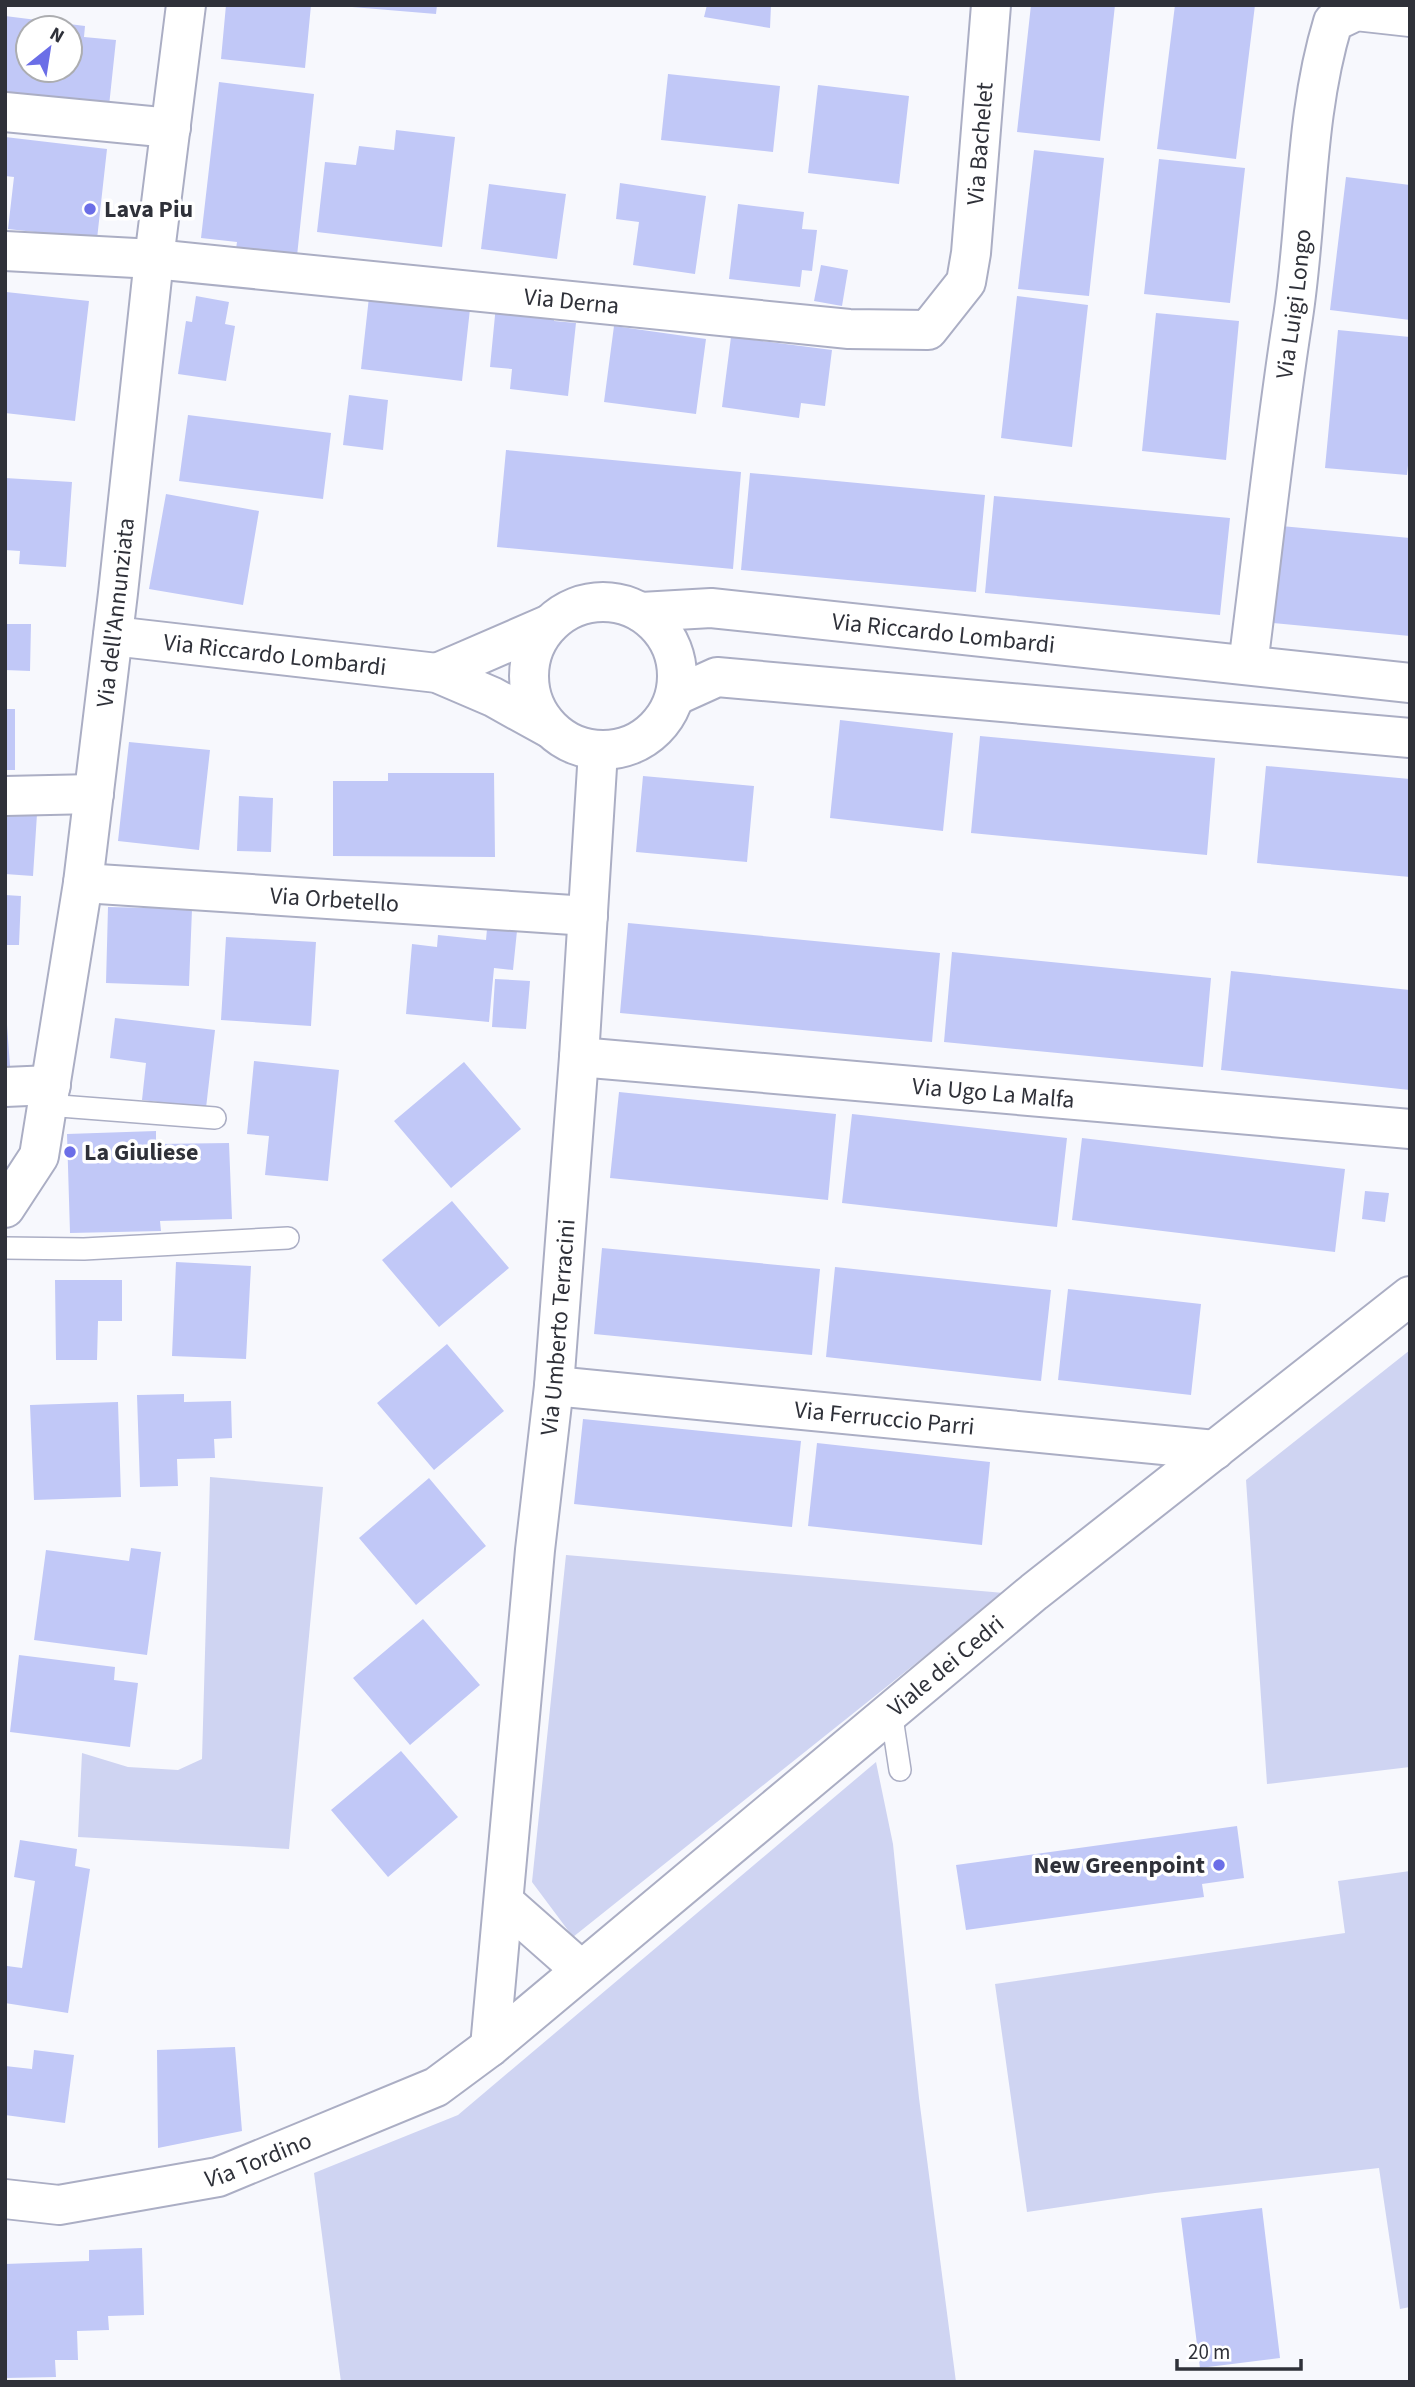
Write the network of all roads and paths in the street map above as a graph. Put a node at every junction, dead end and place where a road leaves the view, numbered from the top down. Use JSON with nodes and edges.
{"nodes":[{"id":1,"x":186,"y":5,"type":"edge"},
{"id":2,"x":991,"y":5,"type":"edge"},
{"id":3,"x":1410,"y":17,"type":"edge"},
{"id":4,"x":5,"y":112,"type":"edge"},
{"id":5,"x":171,"y":128,"type":"junction"},
{"id":6,"x":5,"y":251,"type":"edge"},
{"id":7,"x":154,"y":259,"type":"junction"},
{"id":8,"x":966,"y":282,"type":"joint"},
{"id":9,"x":641,"y":612,"type":"junction"},
{"id":10,"x":550,"y":624,"type":"junction"},
{"id":11,"x":113,"y":636,"type":"junction"},
{"id":12,"x":1248,"y":665,"type":"junction"},
{"id":13,"x":437,"y":673,"type":"junction"},
{"id":14,"x":1410,"y":683,"type":"edge"},
{"id":15,"x":675,"y":696,"type":"junction"},
{"id":16,"x":1241,"y":723,"type":"junction"},
{"id":17,"x":549,"y":728,"type":"junction"},
{"id":18,"x":1410,"y":738,"type":"edge"},
{"id":19,"x":598,"y":751,"type":"junction"},
{"id":20,"x":94,"y":794,"type":"junction"},
{"id":21,"x":5,"y":796,"type":"edge"},
{"id":22,"x":83,"y":883,"type":"junction"},
{"id":23,"x":588,"y":916,"type":"junction"},
{"id":24,"x":579,"y":1057,"type":"junction"},
{"id":25,"x":5,"y":1087,"type":"edge"},
{"id":26,"x":49,"y":1095,"type":"junction"},
{"id":27,"x":215,"y":1118,"type":"dead end"},
{"id":28,"x":1410,"y":1129,"type":"edge"},
{"id":29,"x":11,"y":1191,"type":"edge"},
{"id":30,"x":288,"y":1238,"type":"dead end"},
{"id":31,"x":5,"y":1248,"type":"edge"},
{"id":32,"x":1410,"y":1296,"type":"edge"},
{"id":33,"x":554,"y":1386,"type":"junction"},
{"id":34,"x":1215,"y":1450,"type":"junction"},
{"id":35,"x":891,"y":1711,"type":"junction"},
{"id":36,"x":900,"y":1770,"type":"dead end"},
{"id":37,"x":504,"y":1902,"type":"junction"},
{"id":38,"x":581,"y":1970,"type":"junction"},
{"id":39,"x":490,"y":2047,"type":"junction"},
{"id":40,"x":5,"y":2199,"type":"edge"}],
"edges":[{"from":1,"to":5,"type":"street","name":"Via dell'Annunziata"},
{"from":2,"to":8,"type":"street","name":"Via Bachelet"},
{"from":3,"to":12,"type":"street","name":"Via Luigi Longo"},
{"from":4,"to":5,"type":"street"},
{"from":5,"to":7,"type":"street","name":"Via dell'Annunziata"},
{"from":6,"to":7,"type":"street"},
{"from":7,"to":8,"type":"street","name":"Via Derna"},
{"from":7,"to":11,"type":"street","name":"Via dell'Annunziata"},
{"from":9,"to":10,"type":"street","name":"Via Riccardo Lombardi"},
{"from":9,"to":12,"type":"street","name":"Via Riccardo Lombardi"},
{"from":9,"to":15,"type":"street","name":"Via Riccardo Lombardi"},
{"from":10,"to":13,"type":"street","name":"Via Riccardo Lombardi"},
{"from":10,"to":17,"type":"street","name":"Via Riccardo Lombardi"},
{"from":11,"to":13,"type":"street","name":"Via Riccardo Lombardi"},
{"from":11,"to":20,"type":"street","name":"Via dell'Annunziata"},
{"from":12,"to":14,"type":"street","name":"Via Riccardo Lombardi"},
{"from":12,"to":16,"type":"street"},
{"from":13,"to":17,"type":"street","name":"Via Riccardo Lombardi"},
{"from":15,"to":16,"type":"street"},
{"from":15,"to":19,"type":"street","name":"Via Riccardo Lombardi"},
{"from":16,"to":18,"type":"street"},
{"from":17,"to":19,"type":"street","name":"Via Riccardo Lombardi"},
{"from":19,"to":23,"type":"street","name":"Via Umberto Terracini"},
{"from":20,"to":21,"type":"street"},
{"from":20,"to":22,"type":"street","name":"Via dell'Annunziata"},
{"from":22,"to":23,"type":"street","name":"Via Orbetello"},
{"from":22,"to":26,"type":"street","name":"Via dell'Annunziata"},
{"from":23,"to":24,"type":"street","name":"Via Umberto Terracini"},
{"from":24,"to":28,"type":"street","name":"Via Ugo La Malfa"},
{"from":24,"to":33,"type":"street","name":"Via Umberto Terracini"},
{"from":25,"to":26,"type":"street"},
{"from":26,"to":27,"type":"lane"},
{"from":26,"to":29,"type":"street","name":"Via dell'Annunziata"},
{"from":30,"to":31,"type":"lane"},
{"from":32,"to":34,"type":"street","name":"Viale dei Cedri"},
{"from":33,"to":34,"type":"street","name":"Via Ferruccio Parri"},
{"from":33,"to":37,"type":"street","name":"Via Umberto Terracini"},
{"from":34,"to":35,"type":"street","name":"Viale dei Cedri"},
{"from":35,"to":36,"type":"lane"},
{"from":35,"to":38,"type":"street","name":"Viale dei Cedri"},
{"from":37,"to":38,"type":"street"},
{"from":37,"to":39,"type":"street","name":"Via Umberto Terracini"},
{"from":38,"to":39,"type":"street","name":"Viale dei Cedri"},
{"from":39,"to":40,"type":"street","name":"Via Tordino"}]}
